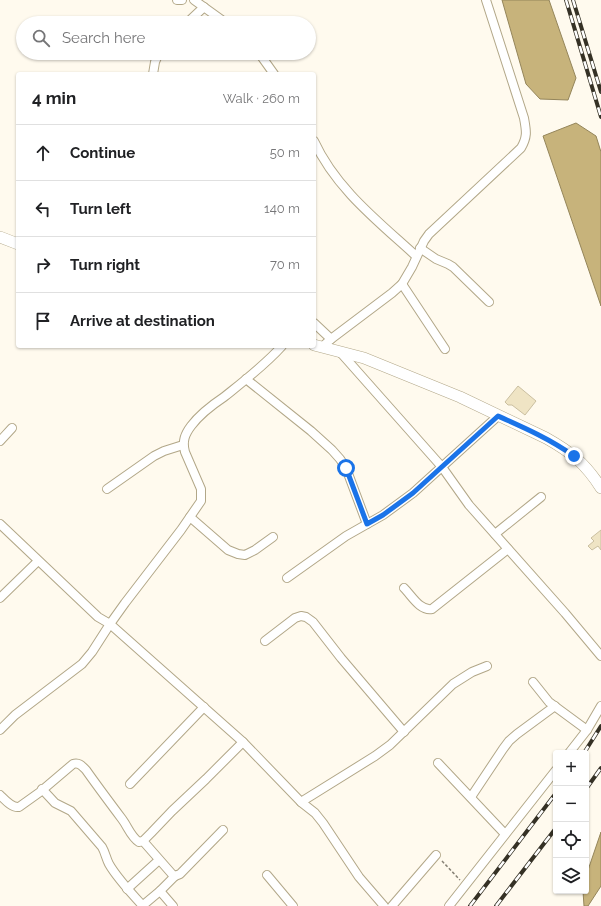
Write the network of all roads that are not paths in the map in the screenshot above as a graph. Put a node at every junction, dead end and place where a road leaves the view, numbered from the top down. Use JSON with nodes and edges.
{"nodes":[{"id":1,"x":177,"y":0,"type":"edge"},
{"id":2,"x":182,"y":0,"type":"edge"},
{"id":3,"x":194,"y":0,"type":"edge"},
{"id":4,"x":486,"y":0,"type":"edge"},
{"id":5,"x":204,"y":7,"type":"junction"},
{"id":6,"x":194,"y":16,"type":"edge"},
{"id":7,"x":216,"y":16,"type":"edge"},
{"id":8,"x":156,"y":60,"type":"edge"},
{"id":9,"x":263,"y":60,"type":"edge"},
{"id":10,"x":153,"y":72,"type":"edge"},
{"id":11,"x":272,"y":72,"type":"edge"},
{"id":12,"x":316,"y":144,"type":"edge"},
{"id":13,"x":0,"y":237,"type":"edge"},
{"id":14,"x":16,"y":243,"type":"edge"},
{"id":15,"x":420,"y":248,"type":"junction"},
{"id":16,"x":416,"y":256,"type":"junction"},
{"id":17,"x":402,"y":284,"type":"junction"},
{"id":18,"x":489,"y":302,"type":"dead end"},
{"id":19,"x":316,"y":325,"type":"edge"},
{"id":20,"x":331,"y":339,"type":"junction"},
{"id":21,"x":318,"y":346,"type":"edge"},
{"id":22,"x":280,"y":348,"type":"edge"},
{"id":23,"x":445,"y":349,"type":"dead end"},
{"id":24,"x":341,"y":353,"type":"junction"},
{"id":25,"x":246,"y":379,"type":"junction"},
{"id":26,"x":498,"y":416,"type":"junction"},
{"id":27,"x":12,"y":428,"type":"dead end"},
{"id":28,"x":0,"y":441,"type":"edge"},
{"id":29,"x":183,"y":445,"type":"junction"},
{"id":30,"x":442,"y":467,"type":"junction"},
{"id":31,"x":601,"y":488,"type":"edge"},
{"id":32,"x":107,"y":489,"type":"dead end"},
{"id":33,"x":541,"y":497,"type":"dead end"},
{"id":34,"x":190,"y":517,"type":"junction"},
{"id":35,"x":0,"y":524,"type":"edge"},
{"id":36,"x":367,"y":524,"type":"junction"},
{"id":37,"x":495,"y":534,"type":"junction"},
{"id":38,"x":273,"y":537,"type":"dead end"},
{"id":39,"x":508,"y":549,"type":"junction"},
{"id":40,"x":38,"y":561,"type":"junction"},
{"id":41,"x":287,"y":578,"type":"dead end"},
{"id":42,"x":404,"y":588,"type":"dead end"},
{"id":43,"x":0,"y":598,"type":"edge"},
{"id":44,"x":110,"y":624,"type":"junction"},
{"id":45,"x":265,"y":641,"type":"dead end"},
{"id":46,"x":601,"y":656,"type":"edge"},
{"id":47,"x":487,"y":666,"type":"dead end"},
{"id":48,"x":533,"y":682,"type":"dead end"},
{"id":49,"x":555,"y":706,"type":"junction"},
{"id":50,"x":601,"y":706,"type":"edge"},
{"id":51,"x":204,"y":708,"type":"junction"},
{"id":52,"x":0,"y":730,"type":"edge"},
{"id":53,"x":587,"y":730,"type":"junction"},
{"id":54,"x":404,"y":732,"type":"junction"},
{"id":55,"x":243,"y":742,"type":"junction"},
{"id":56,"x":571,"y":750,"type":"edge"},
{"id":57,"x":438,"y":763,"type":"dead end"},
{"id":58,"x":553,"y":774,"type":"edge"},
{"id":59,"x":130,"y":784,"type":"dead end"},
{"id":60,"x":42,"y":789,"type":"junction"},
{"id":61,"x":0,"y":795,"type":"edge"},
{"id":62,"x":470,"y":797,"type":"junction"},
{"id":63,"x":302,"y":802,"type":"junction"},
{"id":64,"x":223,"y":830,"type":"dead end"},
{"id":65,"x":506,"y":834,"type":"junction"},
{"id":66,"x":144,"y":841,"type":"junction"},
{"id":67,"x":436,"y":855,"type":"road end"},
{"id":68,"x":159,"y":860,"type":"junction"},
{"id":69,"x":267,"y":875,"type":"dead end"},
{"id":70,"x":175,"y":876,"type":"junction"},
{"id":71,"x":127,"y":888,"type":"junction"},
{"id":72,"x":160,"y":892,"type":"junction"},
{"id":73,"x":142,"y":906,"type":"edge"},
{"id":74,"x":173,"y":906,"type":"edge"},
{"id":75,"x":293,"y":906,"type":"edge"},
{"id":76,"x":384,"y":906,"type":"edge"},
{"id":77,"x":392,"y":906,"type":"edge"},
{"id":78,"x":449,"y":906,"type":"edge"}],
"edges":[{"from":1,"to":2,"type":"street"},
{"from":3,"to":5,"type":"street"},
{"from":4,"to":15,"type":"street"},
{"from":5,"to":6,"type":"street"},
{"from":5,"to":7,"type":"street"},
{"from":8,"to":10,"type":"street"},
{"from":9,"to":11,"type":"street"},
{"from":12,"to":16,"type":"street"},
{"from":13,"to":14,"type":"street"},
{"from":15,"to":16,"type":"street"},
{"from":15,"to":18,"type":"street"},
{"from":16,"to":17,"type":"street"},
{"from":17,"to":20,"type":"street"},
{"from":17,"to":23,"type":"street"},
{"from":19,"to":20,"type":"street"},
{"from":20,"to":21,"type":"street"},
{"from":21,"to":24,"type":"street"},
{"from":22,"to":25,"type":"street"},
{"from":24,"to":26,"type":"street"},
{"from":24,"to":30,"type":"street"},
{"from":25,"to":29,"type":"street"},
{"from":25,"to":36,"type":"street"},
{"from":26,"to":30,"type":"street"},
{"from":26,"to":31,"type":"street"},
{"from":27,"to":28,"type":"street"},
{"from":29,"to":32,"type":"street"},
{"from":29,"to":34,"type":"street"},
{"from":30,"to":36,"type":"street"},
{"from":30,"to":37,"type":"street"},
{"from":33,"to":37,"type":"street"},
{"from":34,"to":38,"type":"street"},
{"from":34,"to":44,"type":"street"},
{"from":35,"to":40,"type":"street"},
{"from":36,"to":41,"type":"street"},
{"from":37,"to":39,"type":"street"},
{"from":39,"to":42,"type":"street"},
{"from":39,"to":46,"type":"street"},
{"from":40,"to":43,"type":"street"},
{"from":40,"to":44,"type":"street"},
{"from":44,"to":51,"type":"street"},
{"from":44,"to":52,"type":"street"},
{"from":45,"to":54,"type":"street"},
{"from":47,"to":54,"type":"street"},
{"from":48,"to":49,"type":"street"},
{"from":49,"to":53,"type":"street"},
{"from":49,"to":62,"type":"street"},
{"from":50,"to":53,"type":"street"},
{"from":51,"to":55,"type":"street"},
{"from":51,"to":59,"type":"street"},
{"from":53,"to":56,"type":"street"},
{"from":54,"to":63,"type":"street"},
{"from":55,"to":63,"type":"street"},
{"from":55,"to":66,"type":"street"},
{"from":57,"to":62,"type":"street"},
{"from":58,"to":65,"type":"street"},
{"from":60,"to":61,"type":"street"},
{"from":60,"to":66,"type":"street"},
{"from":60,"to":71,"type":"street"},
{"from":62,"to":65,"type":"street"},
{"from":63,"to":76,"type":"street"},
{"from":64,"to":70,"type":"street"},
{"from":65,"to":78,"type":"street"},
{"from":66,"to":68,"type":"street"},
{"from":67,"to":77,"type":"street"},
{"from":68,"to":70,"type":"street"},
{"from":68,"to":71,"type":"street"},
{"from":69,"to":75,"type":"street"},
{"from":70,"to":72,"type":"street"},
{"from":71,"to":73,"type":"street"},
{"from":72,"to":73,"type":"street"},
{"from":72,"to":74,"type":"street"}]}
